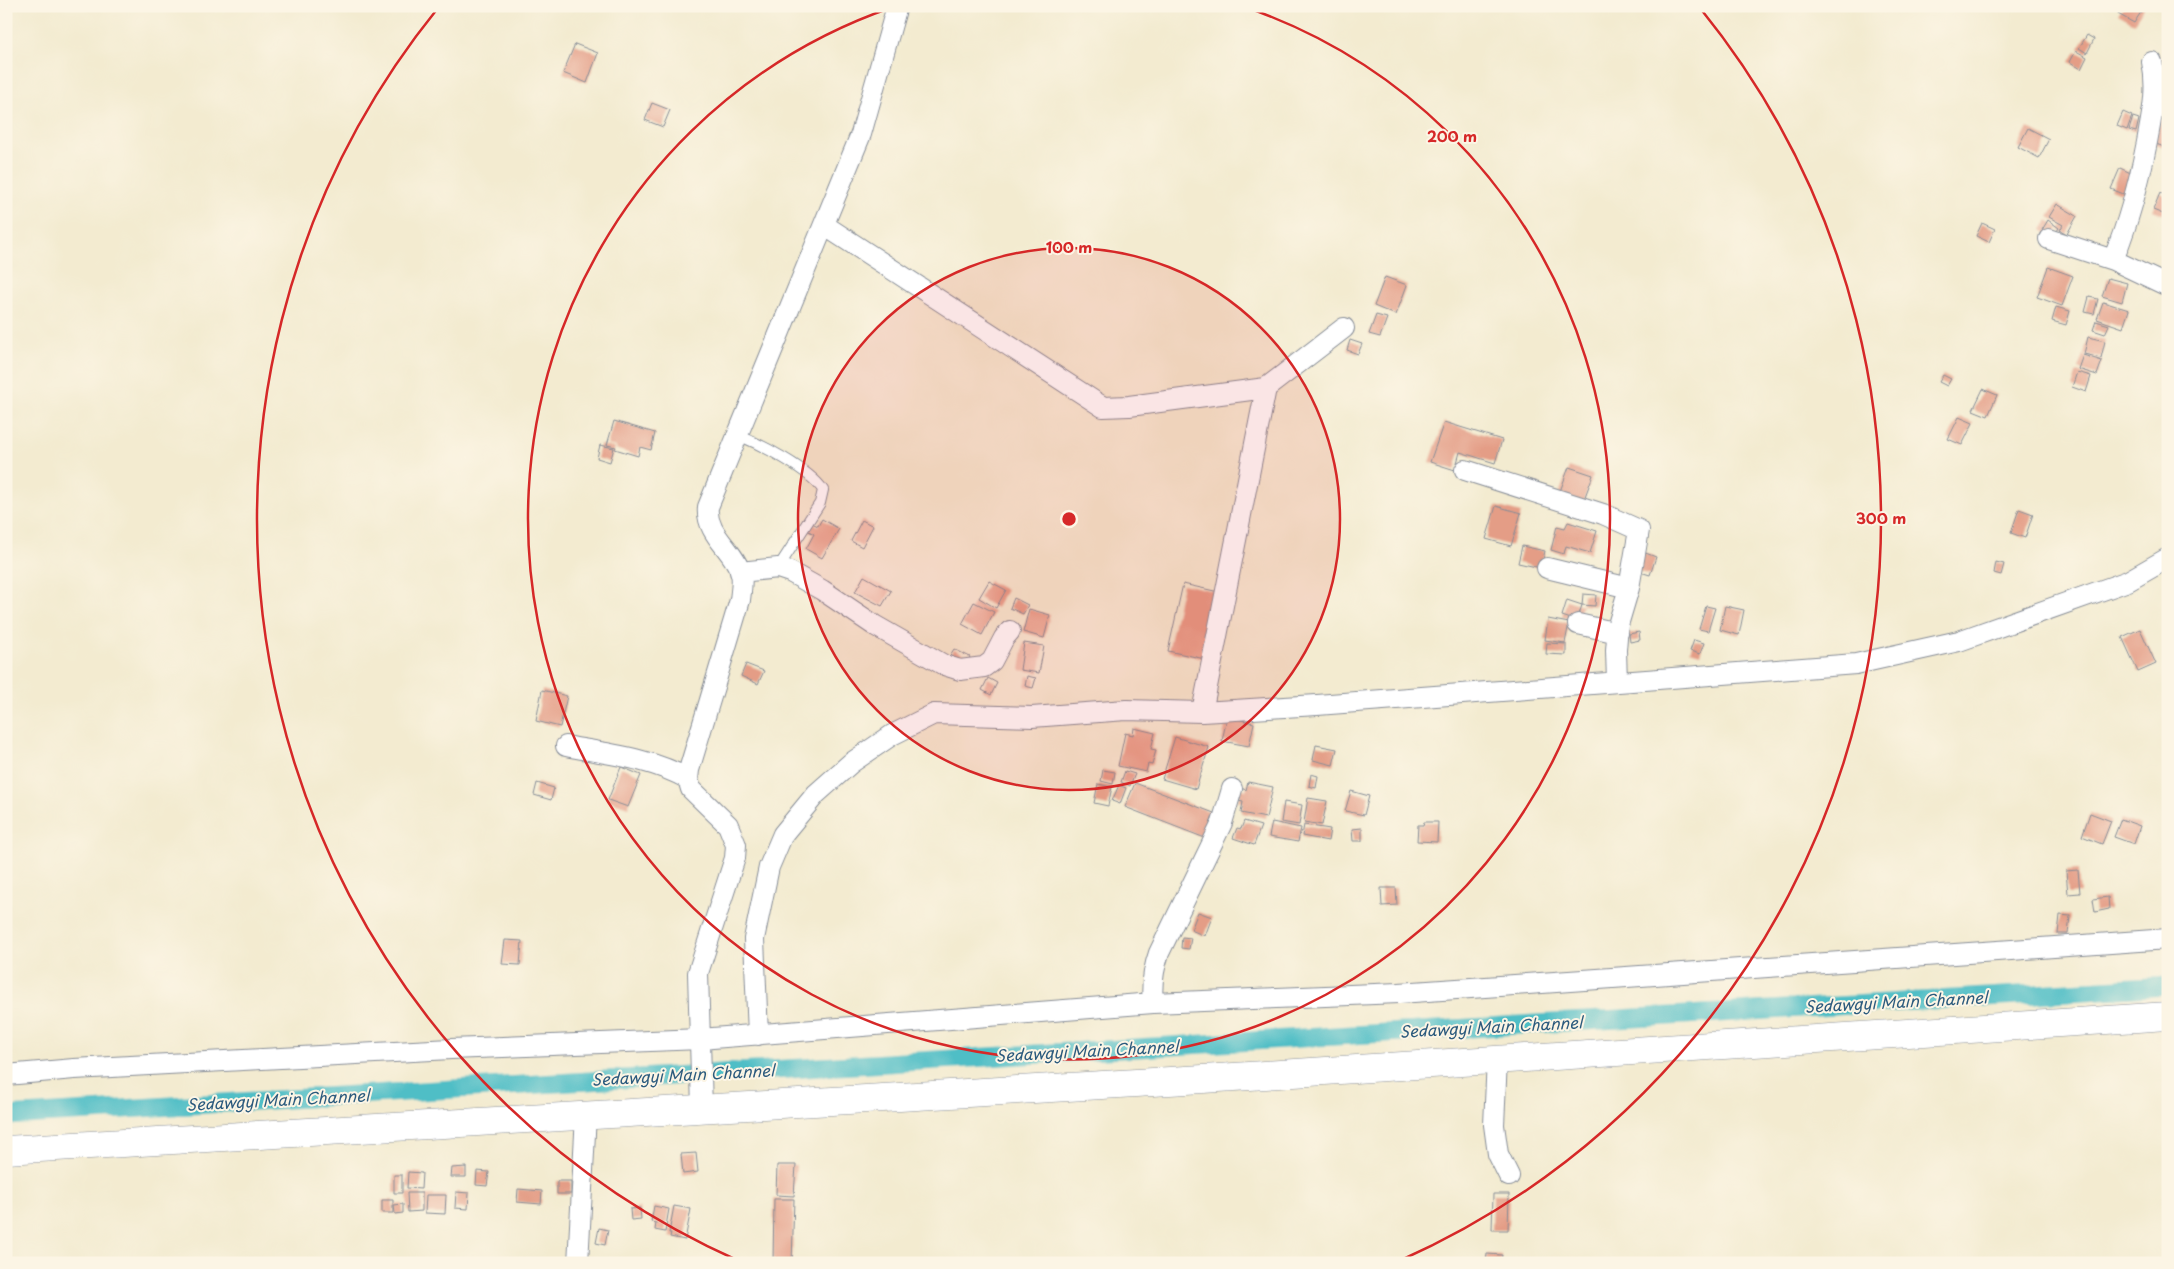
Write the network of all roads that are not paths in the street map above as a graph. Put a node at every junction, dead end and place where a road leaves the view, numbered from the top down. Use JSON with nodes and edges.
{"nodes":[{"id":1,"x":897,"y":6,"type":"edge"},
{"id":2,"x":2152,"y":62,"type":"dead end"},
{"id":3,"x":824,"y":226,"type":"junction"},
{"id":4,"x":2049,"y":239,"type":"dead end"},
{"id":5,"x":2113,"y":260,"type":"junction"},
{"id":6,"x":2168,"y":286,"type":"edge"},
{"id":7,"x":1344,"y":328,"type":"dead end"},
{"id":8,"x":1266,"y":388,"type":"junction"},
{"id":9,"x":738,"y":435,"type":"junction"},
{"id":10,"x":1465,"y":470,"type":"dead end"},
{"id":11,"x":2168,"y":558,"type":"edge"},
{"id":12,"x":778,"y":568,"type":"junction"},
{"id":13,"x":1547,"y":568,"type":"dead end"},
{"id":14,"x":740,"y":572,"type":"junction"},
{"id":15,"x":1629,"y":588,"type":"junction"},
{"id":16,"x":1578,"y":624,"type":"dead end"},
{"id":17,"x":1010,"y":631,"type":"dead end"},
{"id":18,"x":1618,"y":633,"type":"junction"},
{"id":19,"x":1617,"y":682,"type":"junction"},
{"id":20,"x":1202,"y":712,"type":"junction"},
{"id":21,"x":566,"y":746,"type":"dead end"},
{"id":22,"x":688,"y":779,"type":"junction"},
{"id":23,"x":1232,"y":789,"type":"dead end"},
{"id":24,"x":2168,"y":939,"type":"edge"},
{"id":25,"x":1153,"y":1003,"type":"junction"},
{"id":26,"x":2168,"y":1016,"type":"edge"},
{"id":27,"x":758,"y":1035,"type":"junction"},
{"id":28,"x":700,"y":1044,"type":"junction"},
{"id":29,"x":1496,"y":1059,"type":"junction"},
{"id":30,"x":6,"y":1075,"type":"edge"},
{"id":31,"x":702,"y":1104,"type":"junction"},
{"id":32,"x":586,"y":1115,"type":"junction"},
{"id":33,"x":6,"y":1150,"type":"edge"},
{"id":34,"x":1509,"y":1176,"type":"dead end"},
{"id":35,"x":578,"y":1263,"type":"edge"}],
"edges":[{"from":1,"to":3,"type":"street"},
{"from":2,"to":5,"type":"street"},
{"from":3,"to":8,"type":"street"},
{"from":3,"to":9,"type":"street"},
{"from":4,"to":5,"type":"street"},
{"from":5,"to":6,"type":"street"},
{"from":7,"to":8,"type":"street"},
{"from":8,"to":20,"type":"street"},
{"from":9,"to":12,"type":"lane"},
{"from":9,"to":14,"type":"street"},
{"from":10,"to":15,"type":"street"},
{"from":11,"to":19,"type":"street"},
{"from":12,"to":14,"type":"street"},
{"from":12,"to":17,"type":"street"},
{"from":13,"to":15,"type":"street"},
{"from":14,"to":22,"type":"street"},
{"from":15,"to":18,"type":"street"},
{"from":16,"to":18,"type":"street"},
{"from":18,"to":19,"type":"street"},
{"from":19,"to":20,"type":"street"},
{"from":20,"to":27,"type":"street"},
{"from":21,"to":22,"type":"street"},
{"from":22,"to":28,"type":"street"},
{"from":23,"to":25,"type":"street"},
{"from":24,"to":25,"type":"street"},
{"from":25,"to":27,"type":"street"},
{"from":26,"to":29,"type":"street"},
{"from":27,"to":28,"type":"street"},
{"from":28,"to":30,"type":"street"},
{"from":28,"to":31,"type":"street"},
{"from":29,"to":31,"type":"street"},
{"from":29,"to":34,"type":"street"},
{"from":31,"to":32,"type":"street"},
{"from":32,"to":33,"type":"street"},
{"from":32,"to":35,"type":"street"}]}
